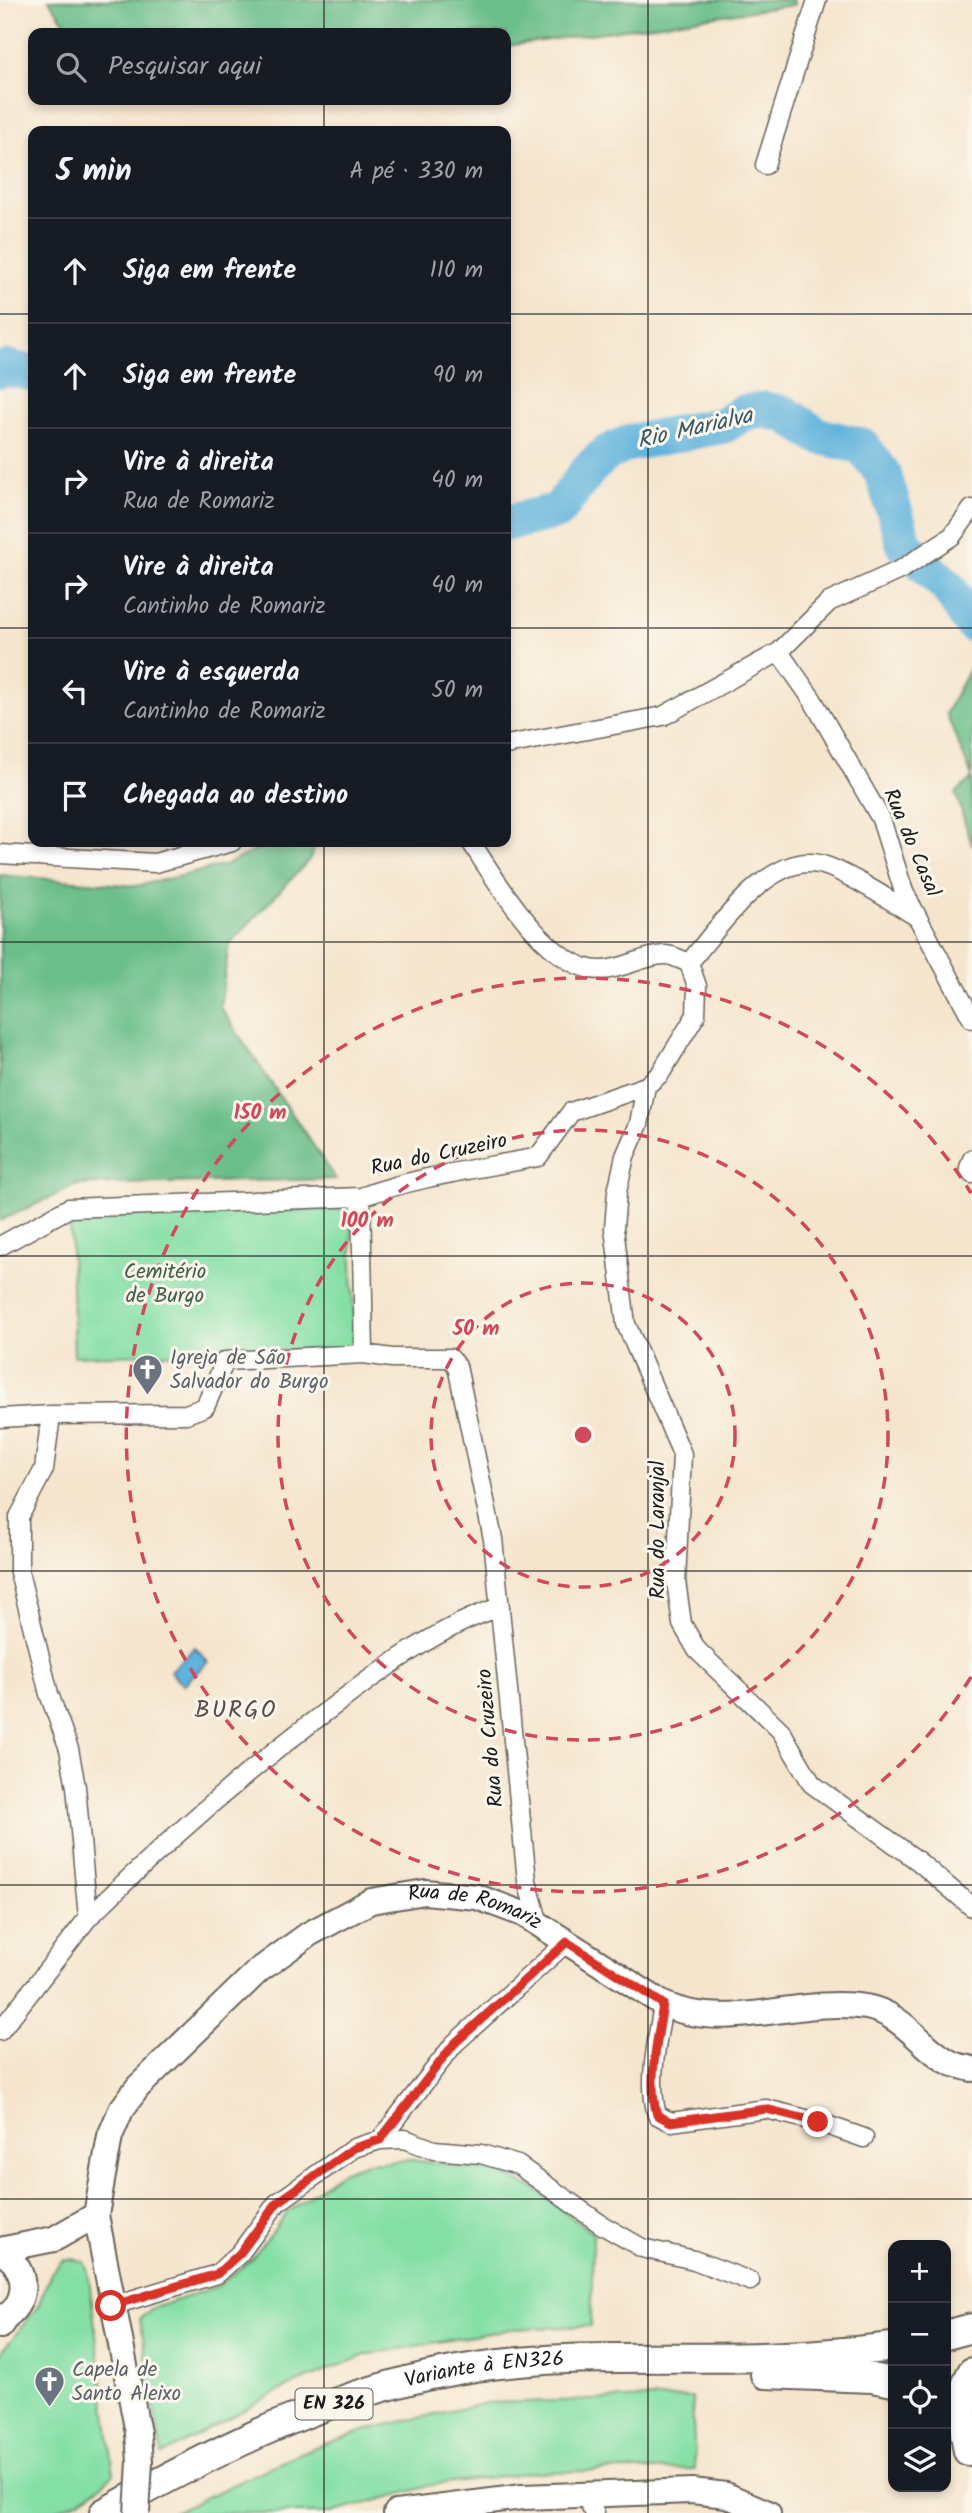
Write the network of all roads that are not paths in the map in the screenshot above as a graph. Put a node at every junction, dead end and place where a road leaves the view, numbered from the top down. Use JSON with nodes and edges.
{"nodes":[{"id":1,"x":817,"y":0,"type":"edge"},
{"id":2,"x":765,"y":165,"type":"dead end"},
{"id":3,"x":972,"y":509,"type":"edge"},
{"id":4,"x":779,"y":652,"type":"junction"},
{"id":5,"x":511,"y":744,"type":"edge"},
{"id":6,"x":214,"y":847,"type":"edge"},
{"id":7,"x":474,"y":847,"type":"edge"},
{"id":8,"x":0,"y":854,"type":"edge"},
{"id":9,"x":917,"y":917,"type":"junction"},
{"id":10,"x":689,"y":963,"type":"junction"},
{"id":11,"x":972,"y":1019,"type":"edge"},
{"id":12,"x":646,"y":1086,"type":"junction"},
{"id":13,"x":972,"y":1159,"type":"edge"},
{"id":14,"x":972,"y":1174,"type":"edge"},
{"id":15,"x":361,"y":1197,"type":"junction"},
{"id":16,"x":0,"y":1246,"type":"edge"},
{"id":17,"x":364,"y":1354,"type":"junction"},
{"id":18,"x":51,"y":1415,"type":"junction"},
{"id":19,"x":0,"y":1419,"type":"edge"},
{"id":20,"x":500,"y":1607,"type":"junction"},
{"id":21,"x":972,"y":1906,"type":"edge"},
{"id":22,"x":88,"y":1918,"type":"junction"},
{"id":23,"x":539,"y":1924,"type":"junction"},
{"id":24,"x":567,"y":1942,"type":"junction"},
{"id":25,"x":663,"y":2004,"type":"junction"},
{"id":26,"x":0,"y":2031,"type":"edge"},
{"id":27,"x":972,"y":2069,"type":"edge"},
{"id":28,"x":864,"y":2138,"type":"dead end"},
{"id":29,"x":380,"y":2140,"type":"junction"},
{"id":30,"x":96,"y":2215,"type":"junction"},
{"id":31,"x":54,"y":2239,"type":"junction"},
{"id":32,"x":0,"y":2251,"type":"edge"},
{"id":33,"x":750,"y":2281,"type":"dead end"},
{"id":34,"x":23,"y":2283,"type":"junction"},
{"id":35,"x":111,"y":2306,"type":"junction"},
{"id":36,"x":1,"y":2320,"type":"edge"},
{"id":37,"x":972,"y":2328,"type":"edge"},
{"id":38,"x":951,"y":2334,"type":"edge"},
{"id":39,"x":888,"y":2347,"type":"edge"},
{"id":40,"x":570,"y":2358,"type":"junction"},
{"id":41,"x":972,"y":2372,"type":"edge"},
{"id":42,"x":888,"y":2382,"type":"edge"},
{"id":43,"x":951,"y":2427,"type":"edge"},
{"id":44,"x":970,"y":2455,"type":"edge"},
{"id":45,"x":589,"y":2503,"type":"edge"},
{"id":46,"x":111,"y":2511,"type":"edge"},
{"id":47,"x":396,"y":2513,"type":"edge"},
{"id":48,"x":768,"y":2513,"type":"edge"}],
"edges":[{"from":1,"to":2,"type":"street"},
{"from":3,"to":4,"type":"street"},
{"from":4,"to":5,"type":"street"},
{"from":4,"to":9,"type":"street","name":"Rua do Casal"},
{"from":6,"to":8,"type":"street"},
{"from":7,"to":10,"type":"street"},
{"from":9,"to":10,"type":"street"},
{"from":9,"to":11,"type":"street","name":"Rua do Casal"},
{"from":10,"to":12,"type":"street","name":"Rua do Cruzeiro"},
{"from":12,"to":15,"type":"street","name":"Rua do Cruzeiro"},
{"from":12,"to":21,"type":"street","name":"Rua do Laranjal"},
{"from":13,"to":14,"type":"street"},
{"from":15,"to":16,"type":"street"},
{"from":15,"to":17,"type":"street","name":"Rua do Cruzeiro"},
{"from":17,"to":18,"type":"street"},
{"from":17,"to":20,"type":"street","name":"Rua do Cruzeiro"},
{"from":18,"to":19,"type":"street"},
{"from":18,"to":22,"type":"street"},
{"from":20,"to":22,"type":"street"},
{"from":20,"to":23,"type":"street","name":"Rua do Cruzeiro"},
{"from":22,"to":26,"type":"street"},
{"from":23,"to":24,"type":"main road","name":"Rua de Romariz"},
{"from":23,"to":30,"type":"main road","name":"Rua de Romariz"},
{"from":24,"to":25,"type":"main road","name":"Rua de Romariz"},
{"from":24,"to":29,"type":"street"},
{"from":25,"to":27,"type":"main road","name":"Rua de Romariz"},
{"from":25,"to":28,"type":"street"},
{"from":29,"to":33,"type":"street"},
{"from":29,"to":35,"type":"street"},
{"from":30,"to":31,"type":"main road"},
{"from":30,"to":35,"type":"main road","name":"Rua de Romariz"},
{"from":31,"to":32,"type":"main road"},
{"from":31,"to":34,"type":"main road"},
{"from":32,"to":34,"type":"main road"},
{"from":34,"to":36,"type":"main road"},
{"from":35,"to":46,"type":"main road","name":"Rua de Romariz","bridge":true},
{"from":37,"to":38,"type":"main road"},
{"from":39,"to":40,"type":"main road","name":"Variante à EN326","number":"EN 326"},
{"from":40,"to":42,"type":"main road"},
{"from":40,"to":46,"type":"main road","name":"Variante à EN326","number":"EN 326"},
{"from":41,"to":44,"type":"main road"},
{"from":43,"to":44,"type":"main road"},
{"from":45,"to":47,"type":"main road"},
{"from":45,"to":48,"type":"main road"}]}
